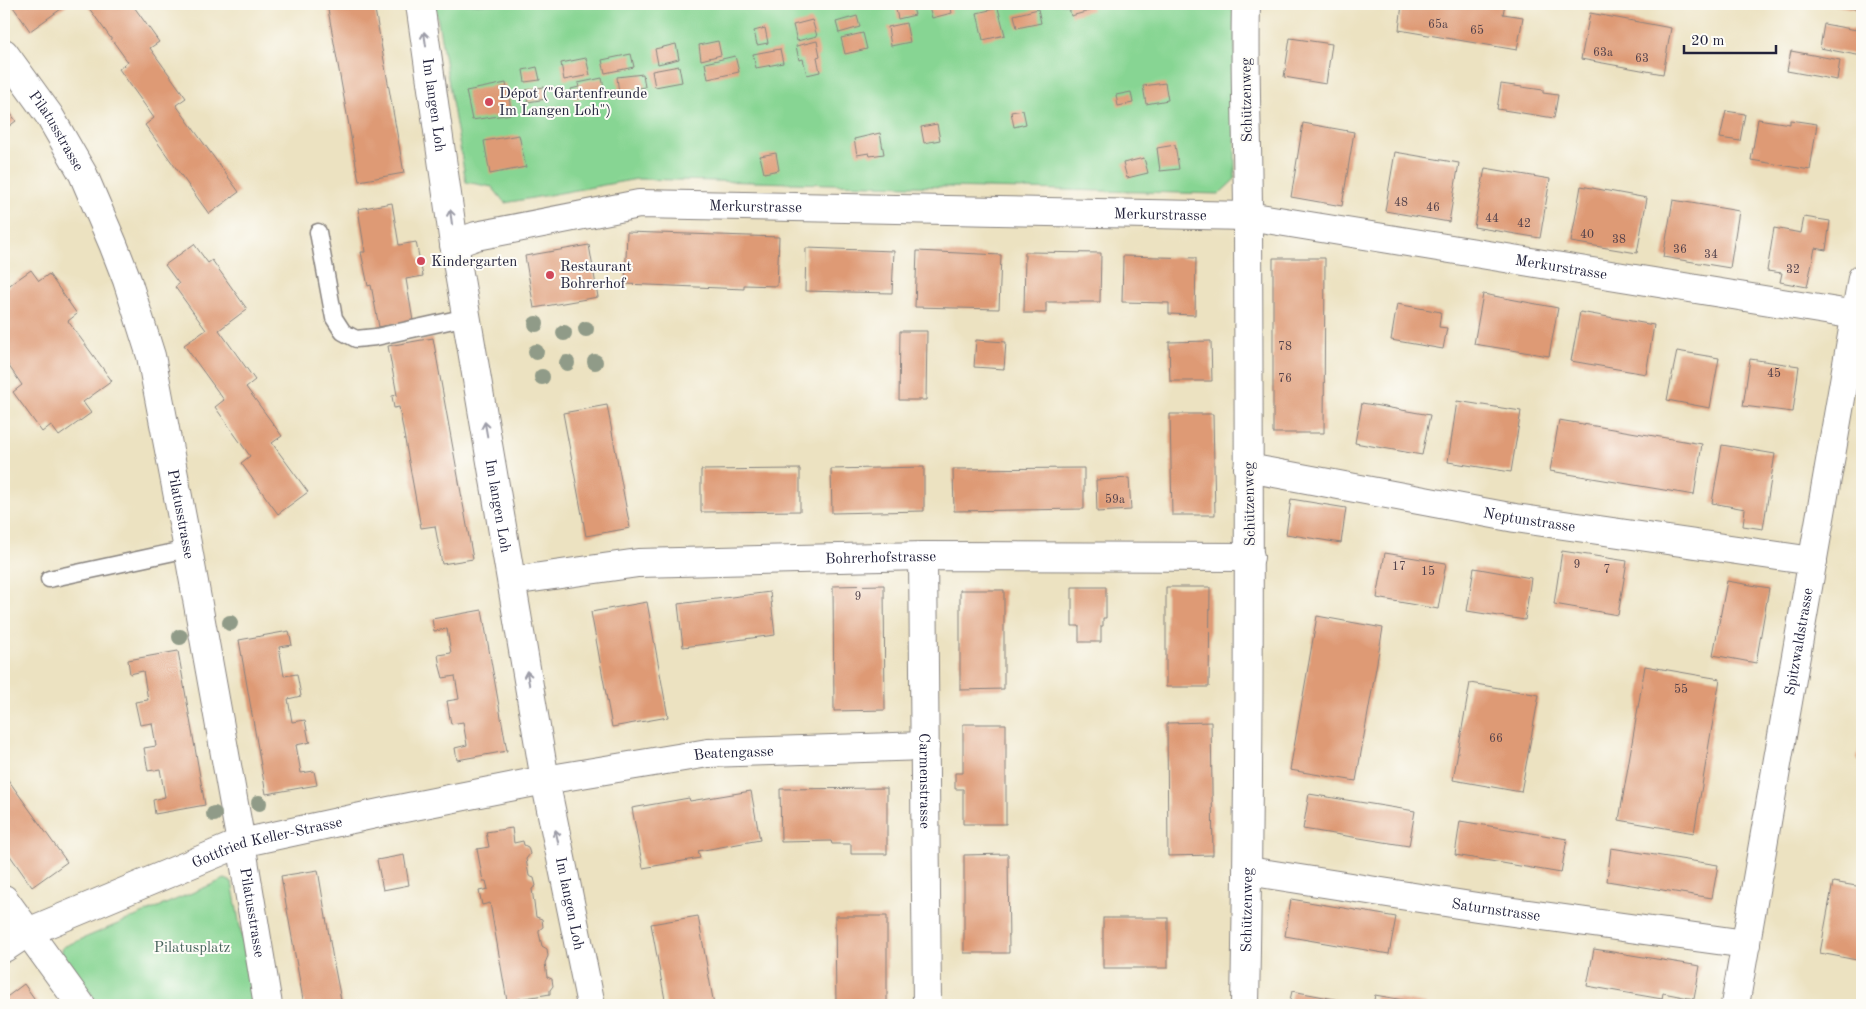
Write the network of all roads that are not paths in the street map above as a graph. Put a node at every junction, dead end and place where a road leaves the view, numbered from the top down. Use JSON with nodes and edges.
{"nodes":[{"id":1,"x":420,"y":4,"type":"edge"},
{"id":2,"x":1246,"y":4,"type":"edge"},
{"id":3,"x":4,"y":53,"type":"edge"},
{"id":4,"x":1248,"y":216,"type":"junction"},
{"id":5,"x":318,"y":232,"type":"dead end"},
{"id":6,"x":454,"y":244,"type":"junction"},
{"id":7,"x":1862,"y":278,"type":"edge"},
{"id":8,"x":1859,"y":316,"type":"edge"},
{"id":9,"x":467,"y":317,"type":"junction"},
{"id":10,"x":1248,"y":468,"type":"junction"},
{"id":11,"x":188,"y":549,"type":"junction"},
{"id":12,"x":923,"y":556,"type":"junction"},
{"id":13,"x":1250,"y":558,"type":"junction"},
{"id":14,"x":1812,"y":561,"type":"junction"},
{"id":15,"x":49,"y":579,"type":"dead end"},
{"id":16,"x":512,"y":581,"type":"junction"},
{"id":17,"x":925,"y":746,"type":"junction"},
{"id":18,"x":545,"y":780,"type":"junction"},
{"id":19,"x":241,"y":842,"type":"junction"},
{"id":20,"x":1248,"y":871,"type":"junction"},
{"id":21,"x":4,"y":899,"type":"edge"},
{"id":22,"x":28,"y":932,"type":"junction"},
{"id":23,"x":1746,"y":944,"type":"junction"},
{"id":24,"x":4,"y":948,"type":"edge"},
{"id":25,"x":81,"y":1005,"type":"edge"},
{"id":26,"x":268,"y":1005,"type":"edge"},
{"id":27,"x":591,"y":1005,"type":"edge"},
{"id":28,"x":927,"y":1005,"type":"edge"},
{"id":29,"x":1245,"y":1005,"type":"edge"},
{"id":30,"x":1735,"y":1005,"type":"edge"}],
"edges":[{"from":6,"to":1,"type":"street","name":"Im langen Loh","one_way":true},
{"from":2,"to":4,"type":"street","name":"Schützenweg"},
{"from":3,"to":11,"type":"street","name":"Pilatusstrasse"},
{"from":4,"to":6,"type":"street","name":"Merkurstrasse"},
{"from":4,"to":8,"type":"street","name":"Merkurstrasse"},
{"from":4,"to":10,"type":"street","name":"Schützenweg"},
{"from":5,"to":9,"type":"lane"},
{"from":6,"to":9,"type":"street","name":"Im langen Loh"},
{"from":7,"to":8,"type":"street","name":"Spitzwaldstrasse"},
{"from":8,"to":14,"type":"street","name":"Spitzwaldstrasse"},
{"from":16,"to":9,"type":"street","name":"Im langen Loh","one_way":true},
{"from":10,"to":13,"type":"street","name":"Schützenweg"},
{"from":10,"to":14,"type":"street","name":"Neptunstrasse"},
{"from":11,"to":15,"type":"lane"},
{"from":11,"to":19,"type":"street","name":"Pilatusstrasse"},
{"from":12,"to":13,"type":"street","name":"Bohrerhofstrasse"},
{"from":12,"to":16,"type":"street","name":"Bohrerhofstrasse"},
{"from":12,"to":17,"type":"street","name":"Carmenstrasse"},
{"from":13,"to":20,"type":"street","name":"Schützenweg"},
{"from":14,"to":23,"type":"street","name":"Spitzwaldstrasse"},
{"from":18,"to":16,"type":"street","name":"Im langen Loh","one_way":true},
{"from":17,"to":18,"type":"street","name":"Beatengasse"},
{"from":17,"to":28,"type":"street","name":"Carmenstrasse"},
{"from":18,"to":19,"type":"street","name":"Gottfried Keller-Strasse"},
{"from":27,"to":18,"type":"street","name":"Im langen Loh","one_way":true},
{"from":19,"to":22,"type":"street","name":"Gottfried Keller-Strasse"},
{"from":19,"to":26,"type":"street","name":"Pilatusstrasse"},
{"from":20,"to":23,"type":"street","name":"Saturnstrasse"},
{"from":20,"to":29,"type":"street","name":"Schützenweg"},
{"from":21,"to":22,"type":"street"},
{"from":22,"to":24,"type":"street","name":"Gottfried Keller-Strasse"},
{"from":22,"to":25,"type":"street"},
{"from":23,"to":30,"type":"street","name":"Spitzwaldstrasse"}]}
